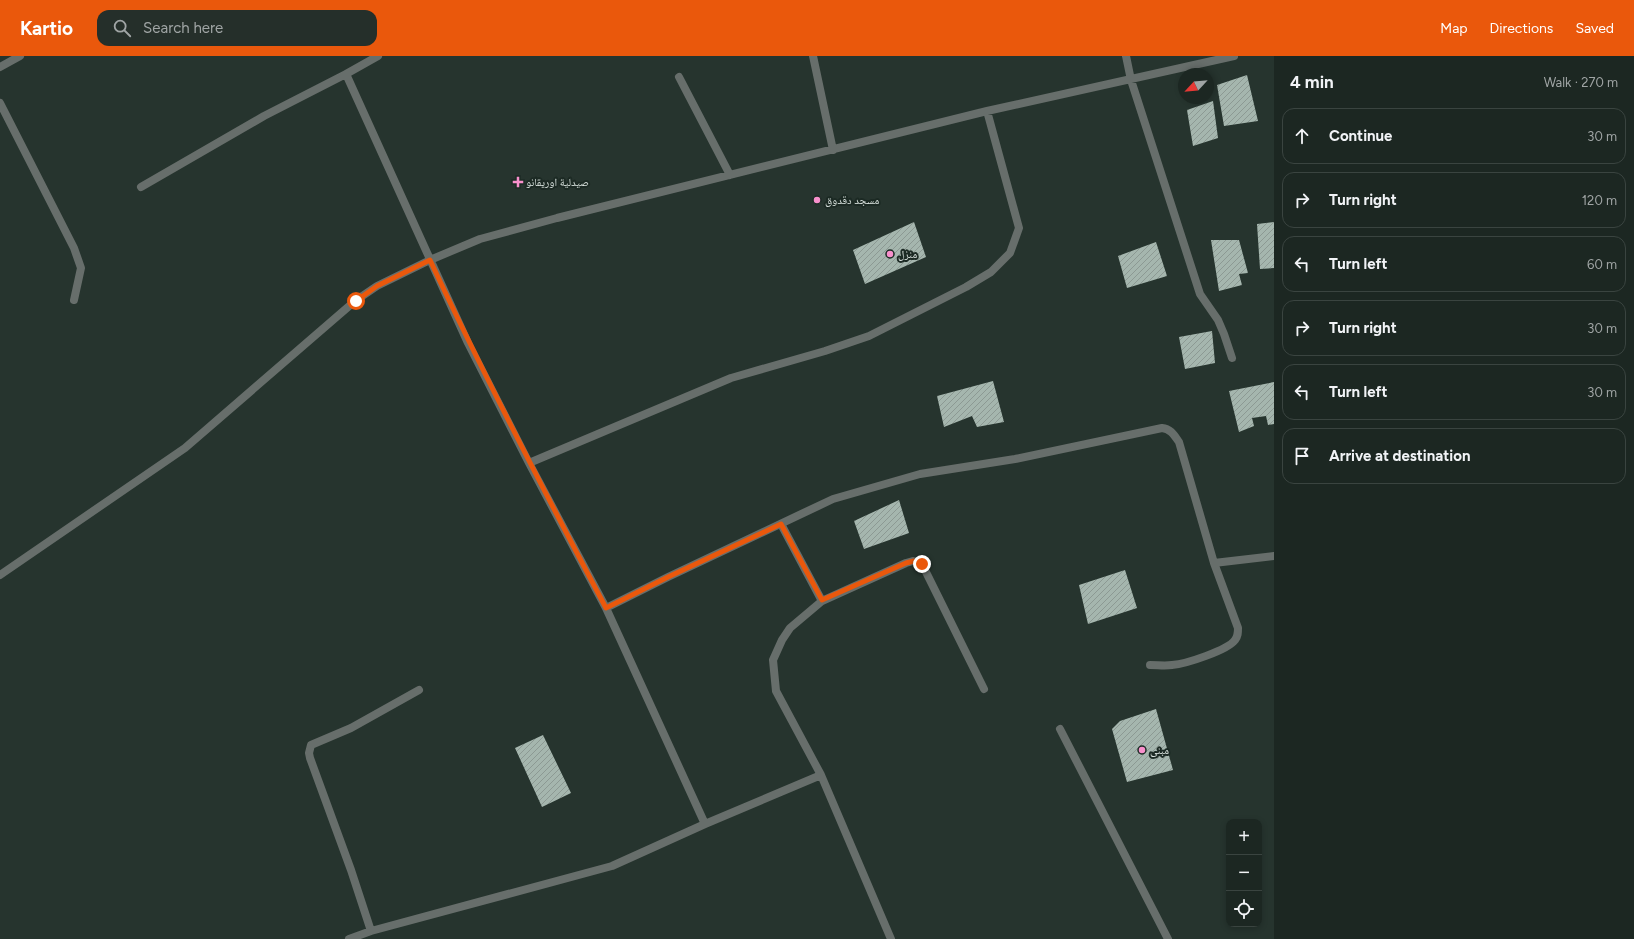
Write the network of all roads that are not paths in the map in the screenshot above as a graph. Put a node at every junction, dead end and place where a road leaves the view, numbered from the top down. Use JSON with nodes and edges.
{"nodes":[{"id":1,"x":20,"y":56,"type":"edge"},
{"id":2,"x":378,"y":56,"type":"edge"},
{"id":3,"x":813,"y":56,"type":"edge"},
{"id":4,"x":1126,"y":56,"type":"edge"},
{"id":5,"x":1234,"y":56,"type":"edge"},
{"id":6,"x":0,"y":67,"type":"edge"},
{"id":7,"x":346,"y":74,"type":"junction"},
{"id":8,"x":679,"y":77,"type":"dead end"},
{"id":9,"x":1131,"y":80,"type":"junction"},
{"id":10,"x":0,"y":103,"type":"edge"},
{"id":11,"x":987,"y":111,"type":"junction"},
{"id":12,"x":833,"y":150,"type":"junction"},
{"id":13,"x":730,"y":175,"type":"junction"},
{"id":14,"x":141,"y":188,"type":"dead end"},
{"id":15,"x":430,"y":260,"type":"junction"},
{"id":16,"x":74,"y":300,"type":"dead end"},
{"id":17,"x":1232,"y":358,"type":"dead end"},
{"id":18,"x":529,"y":463,"type":"junction"},
{"id":19,"x":781,"y":524,"type":"junction"},
{"id":20,"x":1274,"y":556,"type":"edge"},
{"id":21,"x":1214,"y":563,"type":"junction"},
{"id":22,"x":0,"y":576,"type":"edge"},
{"id":23,"x":822,"y":600,"type":"junction"},
{"id":24,"x":606,"y":608,"type":"junction"},
{"id":25,"x":1150,"y":665,"type":"dead end"},
{"id":26,"x":984,"y":689,"type":"dead end"},
{"id":27,"x":419,"y":690,"type":"dead end"},
{"id":28,"x":1060,"y":729,"type":"dead end"},
{"id":29,"x":821,"y":775,"type":"junction"},
{"id":30,"x":705,"y":824,"type":"junction"},
{"id":31,"x":371,"y":931,"type":"junction"},
{"id":32,"x":349,"y":939,"type":"edge"},
{"id":33,"x":891,"y":939,"type":"edge"},
{"id":34,"x":1168,"y":939,"type":"edge"}],
"edges":[{"from":1,"to":6,"type":"street"},
{"from":2,"to":7,"type":"street"},
{"from":3,"to":12,"type":"street"},
{"from":4,"to":9,"type":"street"},
{"from":5,"to":9,"type":"street"},
{"from":7,"to":14,"type":"street"},
{"from":7,"to":15,"type":"street"},
{"from":8,"to":13,"type":"street"},
{"from":9,"to":11,"type":"street"},
{"from":9,"to":17,"type":"street"},
{"from":10,"to":16,"type":"street"},
{"from":11,"to":12,"type":"street"},
{"from":11,"to":18,"type":"street"},
{"from":12,"to":13,"type":"street"},
{"from":13,"to":15,"type":"street"},
{"from":15,"to":18,"type":"street"},
{"from":15,"to":22,"type":"street"},
{"from":18,"to":24,"type":"street"},
{"from":19,"to":21,"type":"street"},
{"from":19,"to":23,"type":"street"},
{"from":19,"to":24,"type":"street"},
{"from":20,"to":21,"type":"street"},
{"from":21,"to":25,"type":"street"},
{"from":23,"to":26,"type":"street"},
{"from":23,"to":29,"type":"street"},
{"from":24,"to":30,"type":"street"},
{"from":27,"to":31,"type":"street"},
{"from":28,"to":34,"type":"street"},
{"from":29,"to":30,"type":"street"},
{"from":29,"to":33,"type":"street"},
{"from":30,"to":31,"type":"street"},
{"from":31,"to":32,"type":"street"}]}
